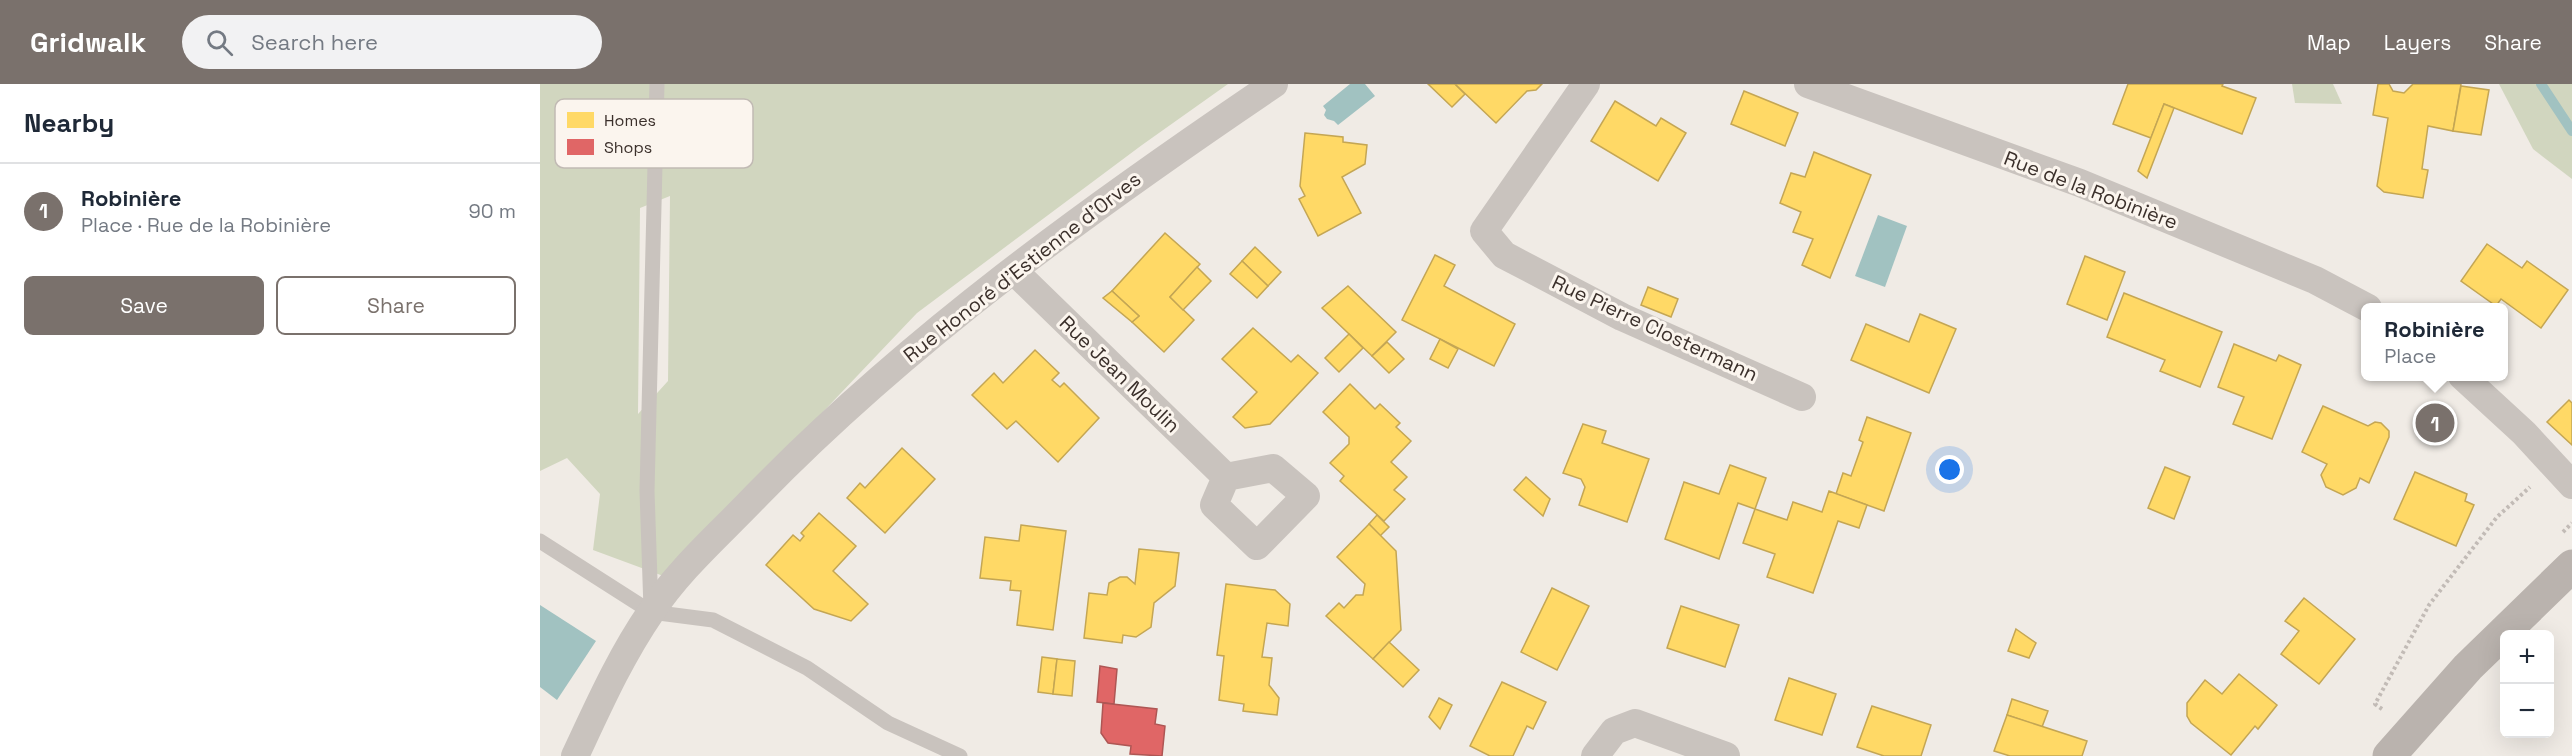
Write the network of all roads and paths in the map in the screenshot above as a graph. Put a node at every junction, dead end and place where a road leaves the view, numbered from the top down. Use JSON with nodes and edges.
{"nodes":[{"id":1,"x":657,"y":84,"type":"edge"},
{"id":2,"x":1274,"y":84,"type":"edge"},
{"id":3,"x":1586,"y":84,"type":"edge"},
{"id":4,"x":1808,"y":84,"type":"edge"},
{"id":5,"x":657,"y":99,"type":"edge"},
{"id":6,"x":655,"y":168,"type":"edge"},
{"id":7,"x":1014,"y":271,"type":"junction"},
{"id":8,"x":2361,"y":304,"type":"edge"},
{"id":9,"x":2467,"y":381,"type":"edge"},
{"id":10,"x":1802,"y":397,"type":"dead end"},
{"id":11,"x":2553,"y":464,"type":"junction"},
{"id":12,"x":1226,"y":477,"type":"dead end"},
{"id":13,"x":2572,"y":485,"type":"edge"},
{"id":14,"x":540,"y":541,"type":"edge"},
{"id":15,"x":2572,"y":566,"type":"edge"},
{"id":16,"x":651,"y":612,"type":"junction"},
{"id":17,"x":2412,"y":730,"type":"junction"},
{"id":18,"x":575,"y":756,"type":"edge"},
{"id":19,"x":960,"y":756,"type":"edge"},
{"id":20,"x":1595,"y":756,"type":"edge"},
{"id":21,"x":1723,"y":756,"type":"edge"},
{"id":22,"x":2389,"y":756,"type":"edge"}],
"edges":[{"from":1,"to":5,"type":"lane"},
{"from":2,"to":7,"type":"street","name":"Rue Honoré d'Estienne d'Orves"},
{"from":3,"to":10,"type":"street","name":"Rue Pierre Clostermann"},
{"from":4,"to":8,"type":"street","name":"Rue de la Robinière"},
{"from":6,"to":16,"type":"lane"},
{"from":7,"to":12,"type":"street","name":"Rue Jean Moulin"},
{"from":7,"to":16,"type":"street","name":"Rue Honoré d'Estienne d'Orves"},
{"from":9,"to":11,"type":"street"},
{"from":11,"to":13,"type":"street"},
{"from":11,"to":17,"type":"path"},
{"from":14,"to":16,"type":"lane"},
{"from":15,"to":17,"type":"main road"},
{"from":16,"to":18,"type":"street","name":"Rue Honoré d'Estienne d'Orves"},
{"from":16,"to":19,"type":"lane"},
{"from":17,"to":22,"type":"main road"},
{"from":20,"to":21,"type":"street"}]}
